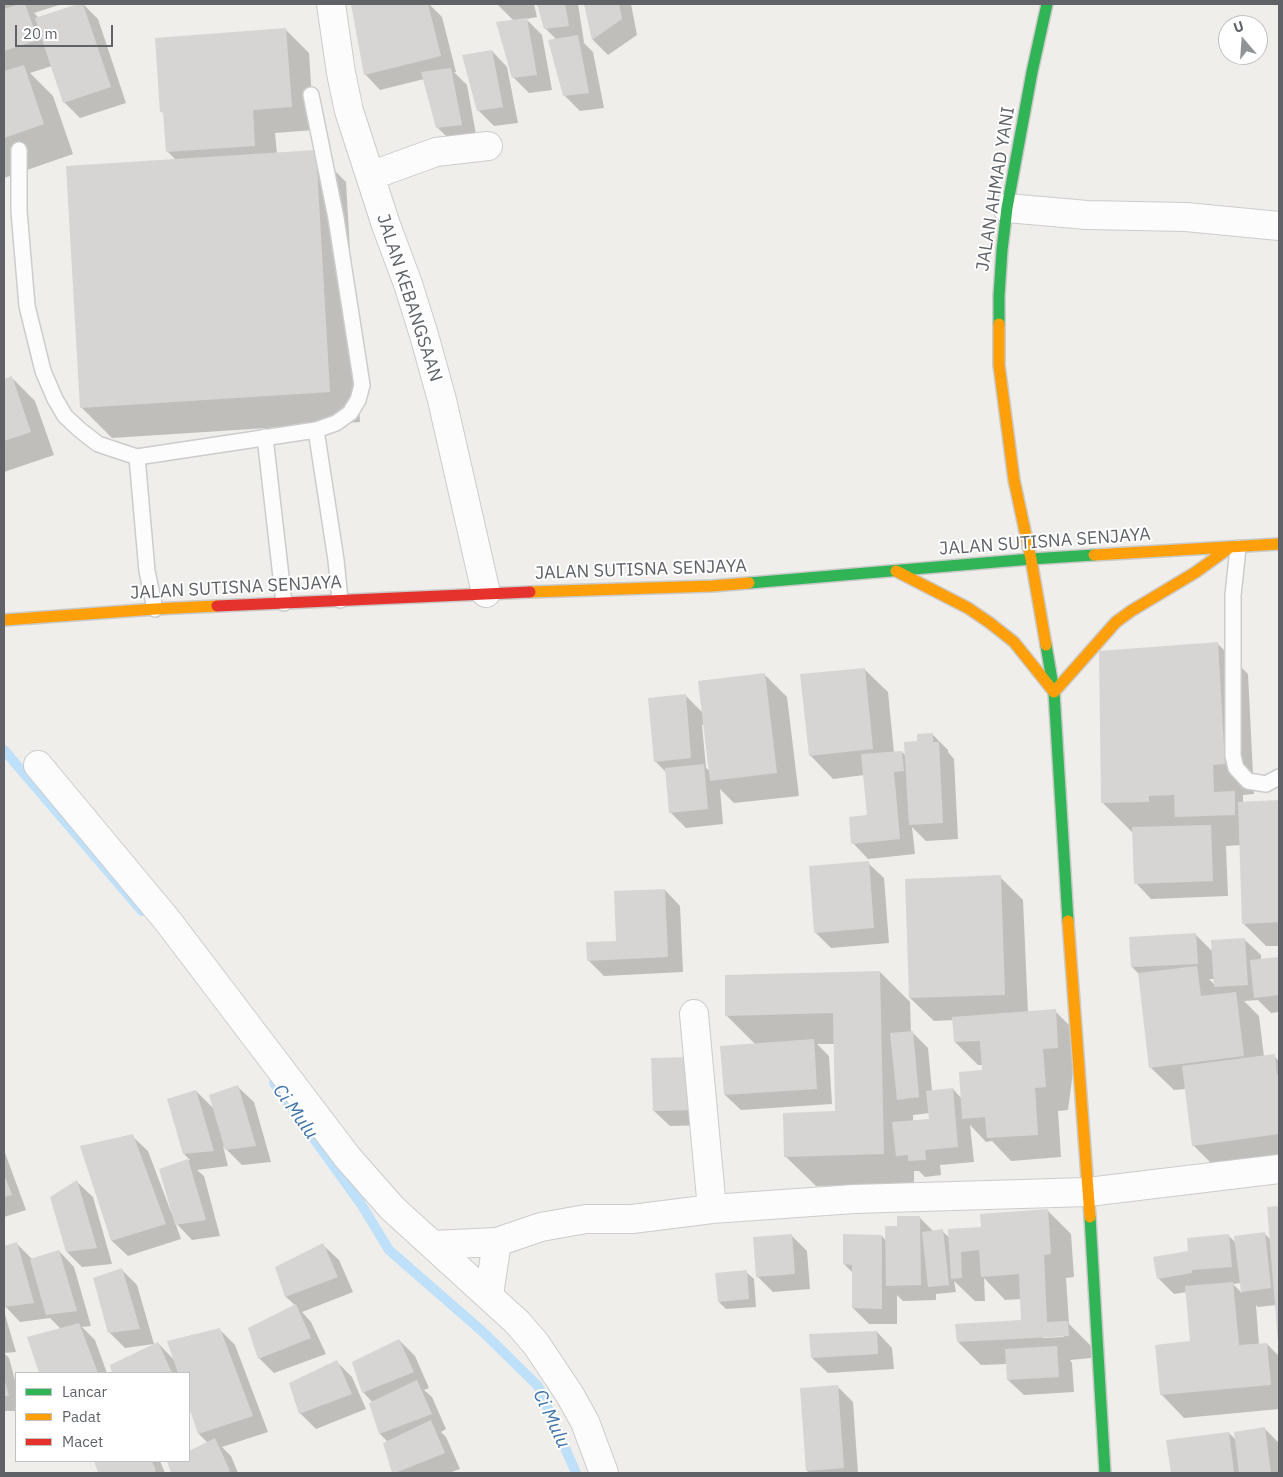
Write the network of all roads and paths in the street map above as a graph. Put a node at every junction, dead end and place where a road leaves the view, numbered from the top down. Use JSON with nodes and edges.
{"nodes":[{"id":1,"x":331,"y":4,"type":"edge"},
{"id":2,"x":1047,"y":4,"type":"edge"},
{"id":3,"x":311,"y":95,"type":"dead end"},
{"id":4,"x":488,"y":146,"type":"dead end"},
{"id":5,"x":19,"y":150,"type":"dead end"},
{"id":6,"x":370,"y":176,"type":"junction"},
{"id":7,"x":1007,"y":208,"type":"junction"},
{"id":8,"x":1279,"y":226,"type":"edge"},
{"id":9,"x":316,"y":430,"type":"junction"},
{"id":10,"x":265,"y":437,"type":"junction"},
{"id":11,"x":137,"y":456,"type":"junction"},
{"id":12,"x":1279,"y":544,"type":"edge"},
{"id":13,"x":1234,"y":548,"type":"junction"},
{"id":14,"x":1031,"y":559,"type":"junction"},
{"id":15,"x":896,"y":571,"type":"junction"},
{"id":16,"x":486,"y":593,"type":"junction"},
{"id":17,"x":340,"y":600,"type":"junction"},
{"id":18,"x":284,"y":603,"type":"junction"},
{"id":19,"x":155,"y":609,"type":"junction"},
{"id":20,"x":4,"y":620,"type":"edge"},
{"id":21,"x":1054,"y":692,"type":"junction"},
{"id":22,"x":38,"y":765,"type":"dead end"},
{"id":23,"x":1279,"y":777,"type":"edge"},
{"id":24,"x":694,"y":1014,"type":"dead end"},
{"id":25,"x":1279,"y":1169,"type":"edge"},
{"id":26,"x":1088,"y":1192,"type":"junction"},
{"id":27,"x":712,"y":1209,"type":"junction"},
{"id":28,"x":497,"y":1242,"type":"junction"},
{"id":29,"x":432,"y":1245,"type":"junction"},
{"id":30,"x":489,"y":1295,"type":"junction"},
{"id":31,"x":604,"y":1473,"type":"edge"},
{"id":32,"x":1105,"y":1473,"type":"edge"}],
"edges":[{"from":1,"to":6,"type":"street","name":"JALAN KEBANGSAAN"},
{"from":2,"to":7,"type":"main road","name":"JALAN AHMAD YANI"},
{"from":3,"to":9,"type":"lane"},
{"from":4,"to":6,"type":"street"},
{"from":5,"to":11,"type":"lane"},
{"from":6,"to":16,"type":"street","name":"JALAN KEBANGSAAN"},
{"from":7,"to":8,"type":"street"},
{"from":7,"to":14,"type":"main road","name":"JALAN AHMAD YANI"},
{"from":9,"to":10,"type":"lane"},
{"from":9,"to":17,"type":"lane"},
{"from":10,"to":11,"type":"lane"},
{"from":10,"to":18,"type":"lane"},
{"from":11,"to":19,"type":"lane"},
{"from":12,"to":13,"type":"main road","name":"JALAN SUTISNA SENJAYA"},
{"from":13,"to":14,"type":"main road","name":"JALAN SUTISNA SENJAYA"},
{"from":13,"to":21,"type":"main road"},
{"from":13,"to":23,"type":"lane"},
{"from":14,"to":15,"type":"main road","name":"JALAN SUTISNA SENJAYA"},
{"from":14,"to":21,"type":"main road","name":"JALAN AHMAD YANI"},
{"from":15,"to":16,"type":"main road","name":"JALAN SUTISNA SENJAYA"},
{"from":15,"to":21,"type":"main road"},
{"from":16,"to":17,"type":"main road","name":"JALAN SUTISNA SENJAYA"},
{"from":17,"to":18,"type":"main road","name":"JALAN SUTISNA SENJAYA"},
{"from":18,"to":19,"type":"main road","name":"JALAN SUTISNA SENJAYA"},
{"from":19,"to":20,"type":"main road","name":"JALAN SUTISNA SENJAYA"},
{"from":21,"to":26,"type":"main road","name":"JALAN AHMAD YANI"},
{"from":22,"to":29,"type":"street"},
{"from":24,"to":27,"type":"street"},
{"from":25,"to":26,"type":"street"},
{"from":26,"to":27,"type":"street"},
{"from":26,"to":32,"type":"main road","name":"JALAN AHMAD YANI"},
{"from":27,"to":28,"type":"street"},
{"from":28,"to":29,"type":"street"},
{"from":28,"to":30,"type":"street"},
{"from":29,"to":30,"type":"street"},
{"from":30,"to":31,"type":"street"}]}
